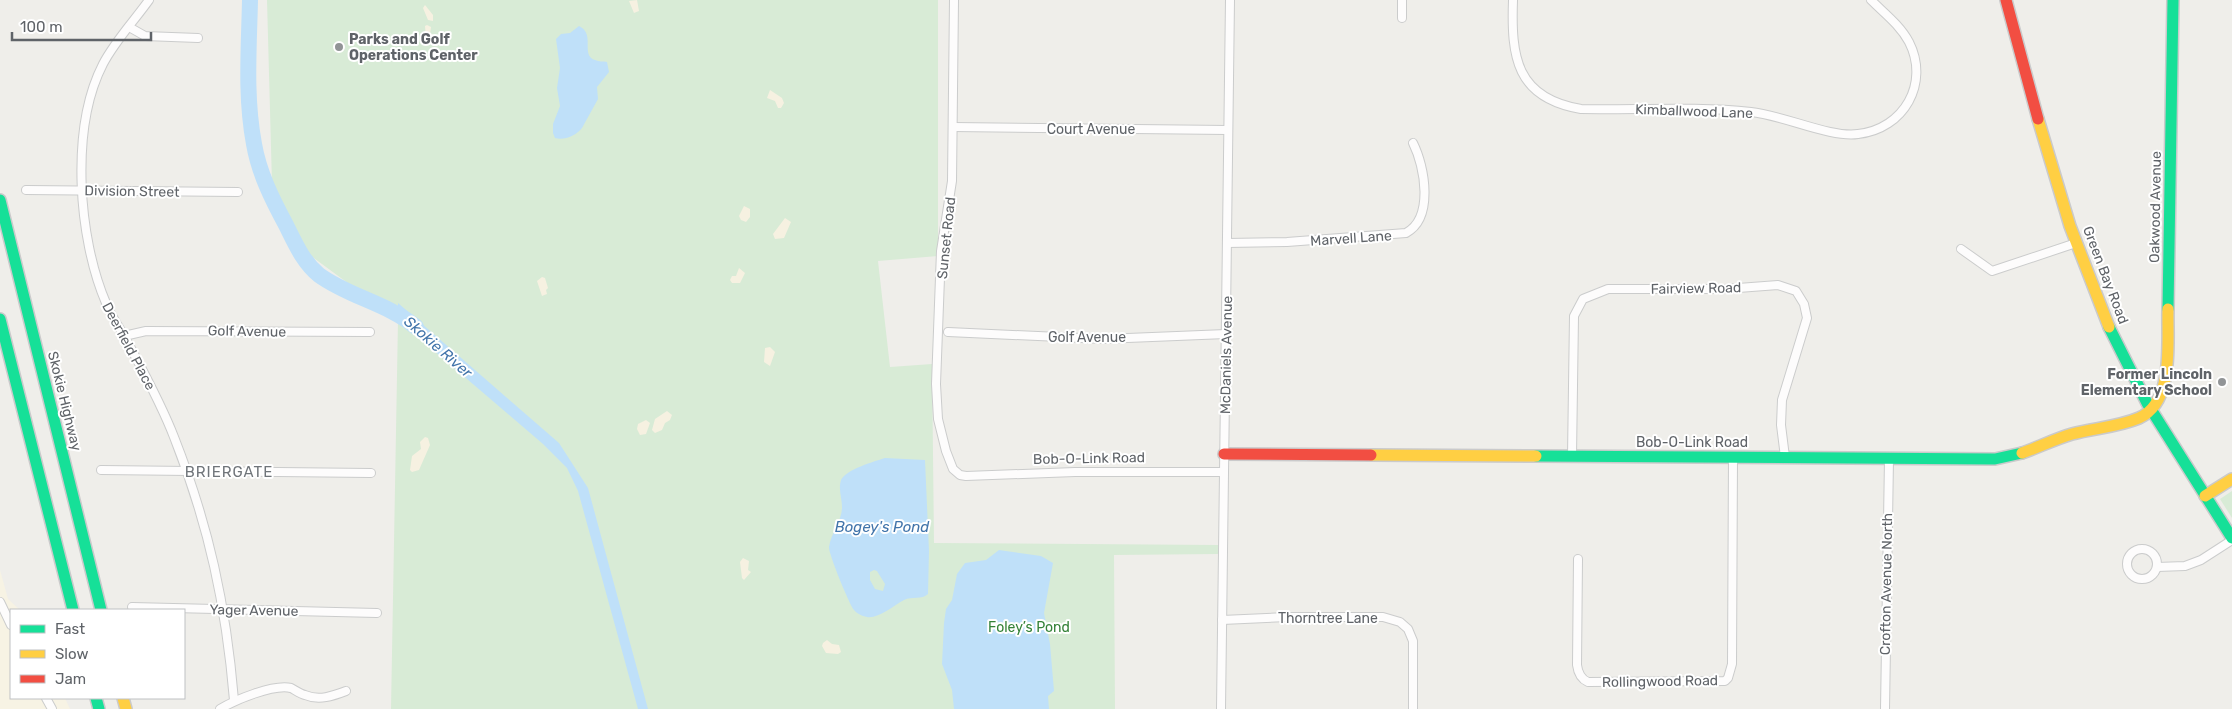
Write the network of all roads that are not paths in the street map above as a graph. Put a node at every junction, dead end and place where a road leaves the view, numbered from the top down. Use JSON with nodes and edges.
{"nodes":[{"id":1,"x":149,"y":0,"type":"edge"},
{"id":2,"x":954,"y":0,"type":"edge"},
{"id":3,"x":1230,"y":0,"type":"edge"},
{"id":4,"x":1402,"y":0,"type":"edge"},
{"id":5,"x":1513,"y":0,"type":"edge"},
{"id":6,"x":1871,"y":0,"type":"edge"},
{"id":7,"x":2006,"y":0,"type":"edge"},
{"id":8,"x":2173,"y":0,"type":"edge"},
{"id":9,"x":1402,"y":18,"type":"dead end"},
{"id":10,"x":129,"y":27,"type":"junction"},
{"id":11,"x":198,"y":38,"type":"dead end"},
{"id":12,"x":953,"y":127,"type":"junction"},
{"id":13,"x":1228,"y":130,"type":"junction"},
{"id":14,"x":1413,"y":143,"type":"dead end"},
{"id":15,"x":26,"y":190,"type":"dead end"},
{"id":16,"x":83,"y":190,"type":"junction"},
{"id":17,"x":238,"y":192,"type":"dead end"},
{"id":18,"x":0,"y":200,"type":"edge"},
{"id":19,"x":1227,"y":243,"type":"junction"},
{"id":20,"x":2076,"y":243,"type":"junction"},
{"id":21,"x":1962,"y":249,"type":"dead end"},
{"id":22,"x":0,"y":319,"type":"edge"},
{"id":23,"x":370,"y":332,"type":"dead end"},
{"id":24,"x":948,"y":332,"type":"dead end"},
{"id":25,"x":1226,"y":334,"type":"junction"},
{"id":26,"x":124,"y":336,"type":"junction"},
{"id":27,"x":0,"y":354,"type":"edge"},
{"id":28,"x":2151,"y":411,"type":"junction"},
{"id":29,"x":1224,"y":454,"type":"junction"},
{"id":30,"x":1572,"y":456,"type":"junction"},
{"id":31,"x":1733,"y":457,"type":"junction"},
{"id":32,"x":1784,"y":457,"type":"junction"},
{"id":33,"x":1889,"y":459,"type":"junction"},
{"id":34,"x":36,"y":465,"type":"junction"},
{"id":35,"x":100,"y":470,"type":"dead end"},
{"id":36,"x":186,"y":470,"type":"junction"},
{"id":37,"x":956,"y":472,"type":"joint"},
{"id":38,"x":1224,"y":472,"type":"junction"},
{"id":39,"x":371,"y":473,"type":"dead end"},
{"id":40,"x":2232,"y":479,"type":"edge"},
{"id":41,"x":2205,"y":496,"type":"junction"},
{"id":42,"x":2232,"y":539,"type":"edge"},
{"id":43,"x":1578,"y":559,"type":"dead end"},
{"id":44,"x":2157,"y":566,"type":"junction"},
{"id":45,"x":0,"y":602,"type":"edge"},
{"id":46,"x":132,"y":607,"type":"dead end"},
{"id":47,"x":73,"y":609,"type":"edge"},
{"id":48,"x":101,"y":609,"type":"edge"},
{"id":49,"x":224,"y":609,"type":"junction"},
{"id":50,"x":377,"y":613,"type":"dead end"},
{"id":51,"x":1222,"y":620,"type":"junction"},
{"id":52,"x":10,"y":623,"type":"edge"},
{"id":53,"x":346,"y":691,"type":"dead end"},
{"id":54,"x":234,"y":700,"type":"junction"},
{"id":55,"x":220,"y":709,"type":"edge"},
{"id":56,"x":1222,"y":709,"type":"edge"},
{"id":57,"x":1413,"y":709,"type":"edge"},
{"id":58,"x":1885,"y":709,"type":"edge"}],
"edges":[{"from":1,"to":10,"type":"street","name":"Deerfield Place"},
{"from":2,"to":12,"type":"street","name":"Sunset Road"},
{"from":3,"to":13,"type":"street","name":"McDaniels Avenue"},
{"from":4,"to":9,"type":"street"},
{"from":5,"to":6,"type":"street","name":"Kimballwood Lane"},
{"from":7,"to":20,"type":"main road","name":"Green Bay Road"},
{"from":8,"to":28,"type":"main road","name":"Oakwood Avenue"},
{"from":10,"to":11,"type":"street"},
{"from":10,"to":16,"type":"street","name":"Deerfield Place"},
{"from":12,"to":13,"type":"street","name":"Court Avenue"},
{"from":12,"to":37,"type":"street","name":"Sunset Road"},
{"from":13,"to":19,"type":"street","name":"McDaniels Avenue"},
{"from":14,"to":19,"type":"street","name":"Marvell Lane"},
{"from":15,"to":16,"type":"street","name":"Division Street"},
{"from":16,"to":17,"type":"street","name":"Division Street"},
{"from":16,"to":26,"type":"street","name":"Deerfield Place"},
{"from":18,"to":48,"type":"main road","name":"Skokie Highway"},
{"from":19,"to":25,"type":"street","name":"McDaniels Avenue"},
{"from":20,"to":21,"type":"street"},
{"from":20,"to":28,"type":"main road","name":"Green Bay Road"},
{"from":22,"to":34,"type":"main road"},
{"from":23,"to":26,"type":"street","name":"Golf Avenue"},
{"from":24,"to":25,"type":"street","name":"Golf Avenue"},
{"from":25,"to":29,"type":"street","name":"McDaniels Avenue"},
{"from":26,"to":36,"type":"street","name":"Deerfield Place"},
{"from":27,"to":34,"type":"main road"},
{"from":28,"to":33,"type":"main road","name":"Bob-O-Link Road"},
{"from":28,"to":41,"type":"main road","name":"Green Bay Road"},
{"from":29,"to":30,"type":"main road","name":"Bob-O-Link Road"},
{"from":29,"to":38,"type":"street","name":"McDaniels Avenue"},
{"from":30,"to":31,"type":"main road","name":"Bob-O-Link Road"},
{"from":30,"to":32,"type":"street","name":"Fairview Road"},
{"from":31,"to":32,"type":"main road","name":"Bob-O-Link Road"},
{"from":31,"to":43,"type":"street","name":"Rollingwood Road"},
{"from":32,"to":33,"type":"main road","name":"Bob-O-Link Road"},
{"from":33,"to":58,"type":"street","name":"Crofton Avenue North"},
{"from":34,"to":47,"type":"main road"},
{"from":35,"to":36,"type":"street"},
{"from":36,"to":39,"type":"street"},
{"from":36,"to":49,"type":"street","name":"Deerfield Place"},
{"from":37,"to":38,"type":"street","name":"Bob-O-Link Road"},
{"from":38,"to":51,"type":"street","name":"McDaniels Avenue"},
{"from":40,"to":41,"type":"main road"},
{"from":41,"to":42,"type":"main road","name":"Green Bay Road"},
{"from":42,"to":44,"type":"street"},
{"from":44,"to":44,"type":"street"},
{"from":45,"to":52,"type":"street"},
{"from":46,"to":49,"type":"street","name":"Yager Avenue"},
{"from":49,"to":50,"type":"street","name":"Yager Avenue"},
{"from":49,"to":54,"type":"street","name":"Deerfield Place"},
{"from":51,"to":56,"type":"street","name":"McDaniels Avenue"},
{"from":51,"to":57,"type":"street","name":"Thorntree Lane"},
{"from":53,"to":54,"type":"street"},
{"from":54,"to":55,"type":"street"}]}
